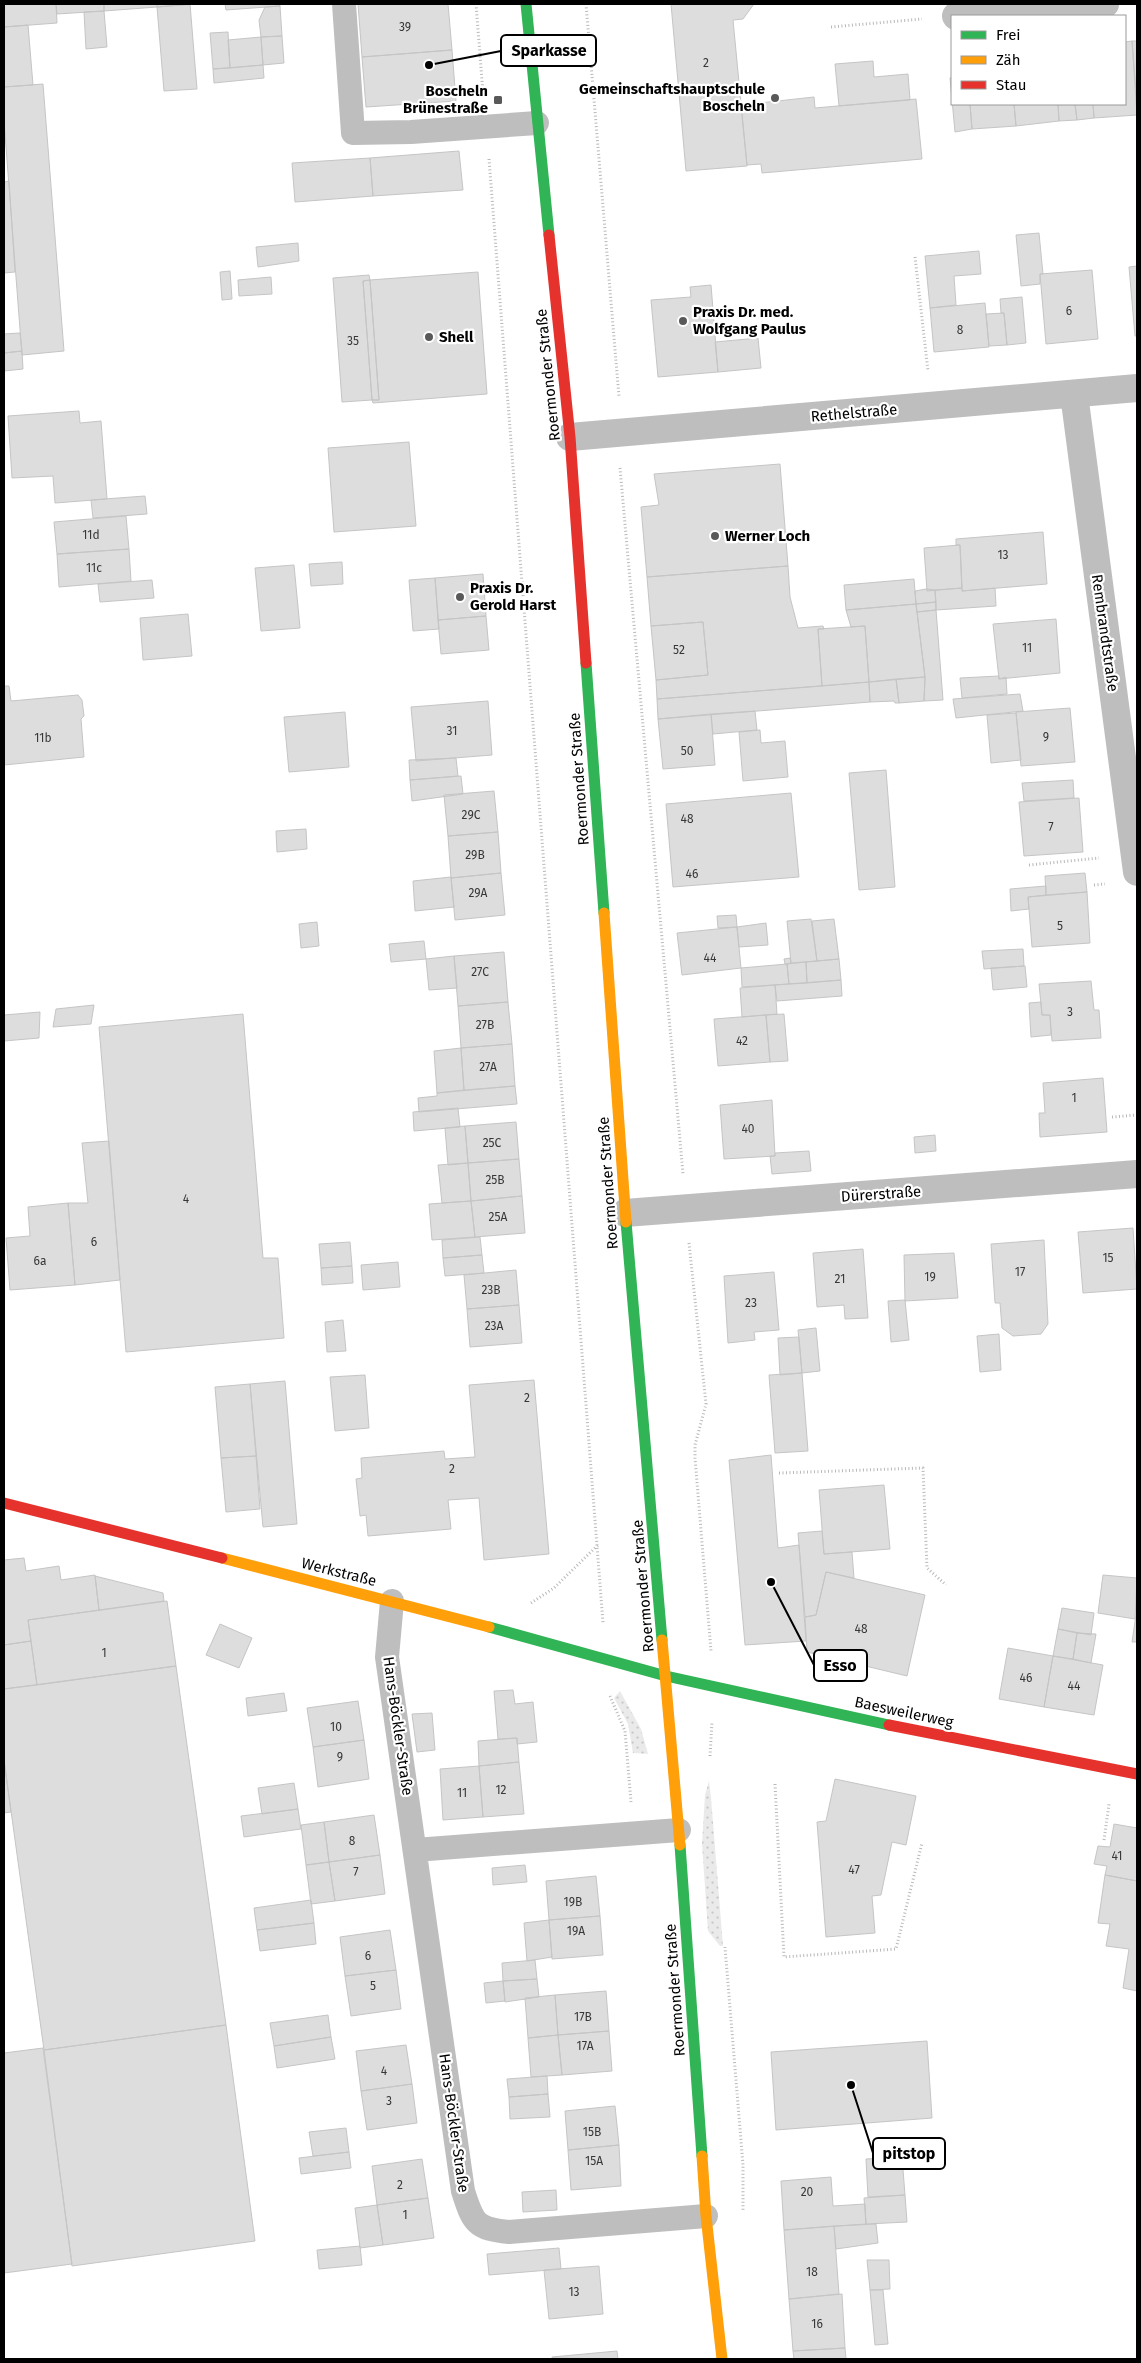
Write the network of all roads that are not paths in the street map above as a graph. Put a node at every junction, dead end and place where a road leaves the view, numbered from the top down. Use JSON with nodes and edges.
{"nodes":[{"id":1,"x":344,"y":4,"type":"edge"},
{"id":2,"x":526,"y":4,"type":"edge"},
{"id":3,"x":1105,"y":4,"type":"edge"},
{"id":4,"x":968,"y":15,"type":"edge"},
{"id":5,"x":537,"y":123,"type":"junction"},
{"id":6,"x":1137,"y":388,"type":"edge"},
{"id":7,"x":1074,"y":394,"type":"junction"},
{"id":8,"x":570,"y":437,"type":"junction"},
{"id":9,"x":1136,"y":863,"type":"edge"},
{"id":10,"x":1137,"y":1174,"type":"edge"},
{"id":11,"x":626,"y":1213,"type":"junction"},
{"id":12,"x":4,"y":1503,"type":"edge"},
{"id":13,"x":392,"y":1601,"type":"junction"},
{"id":14,"x":666,"y":1676,"type":"junction"},
{"id":15,"x":1137,"y":1774,"type":"edge"},
{"id":16,"x":678,"y":1830,"type":"junction"},
{"id":17,"x":415,"y":1850,"type":"junction"},
{"id":18,"x":706,"y":2216,"type":"junction"},
{"id":19,"x":722,"y":2359,"type":"edge"}],
"edges":[{"from":1,"to":5,"type":"lane"},
{"from":2,"to":5,"type":"main road","name":"Roermonder Straße"},
{"from":3,"to":4,"type":"street"},
{"from":5,"to":8,"type":"main road","name":"Roermonder Straße"},
{"from":6,"to":7,"type":"street","name":"Rethelstraße"},
{"from":7,"to":8,"type":"street","name":"Rethelstraße"},
{"from":7,"to":9,"type":"street","name":"Rembrandtstraße"},
{"from":8,"to":11,"type":"main road","name":"Roermonder Straße"},
{"from":10,"to":11,"type":"street","name":"Dürerstraße"},
{"from":11,"to":14,"type":"main road","name":"Roermonder Straße"},
{"from":12,"to":13,"type":"main road","name":"Werkstraße"},
{"from":13,"to":14,"type":"main road","name":"Werkstraße"},
{"from":13,"to":17,"type":"lane","name":"Hans-Böckler-Straße"},
{"from":14,"to":15,"type":"main road","name":"Baesweilerweg"},
{"from":14,"to":16,"type":"main road","name":"Roermonder Straße"},
{"from":16,"to":17,"type":"lane"},
{"from":16,"to":18,"type":"main road","name":"Roermonder Straße"},
{"from":17,"to":18,"type":"lane","name":"Hans-Böckler-Straße"},
{"from":18,"to":19,"type":"main road","name":"Roermonder Straße"}]}
